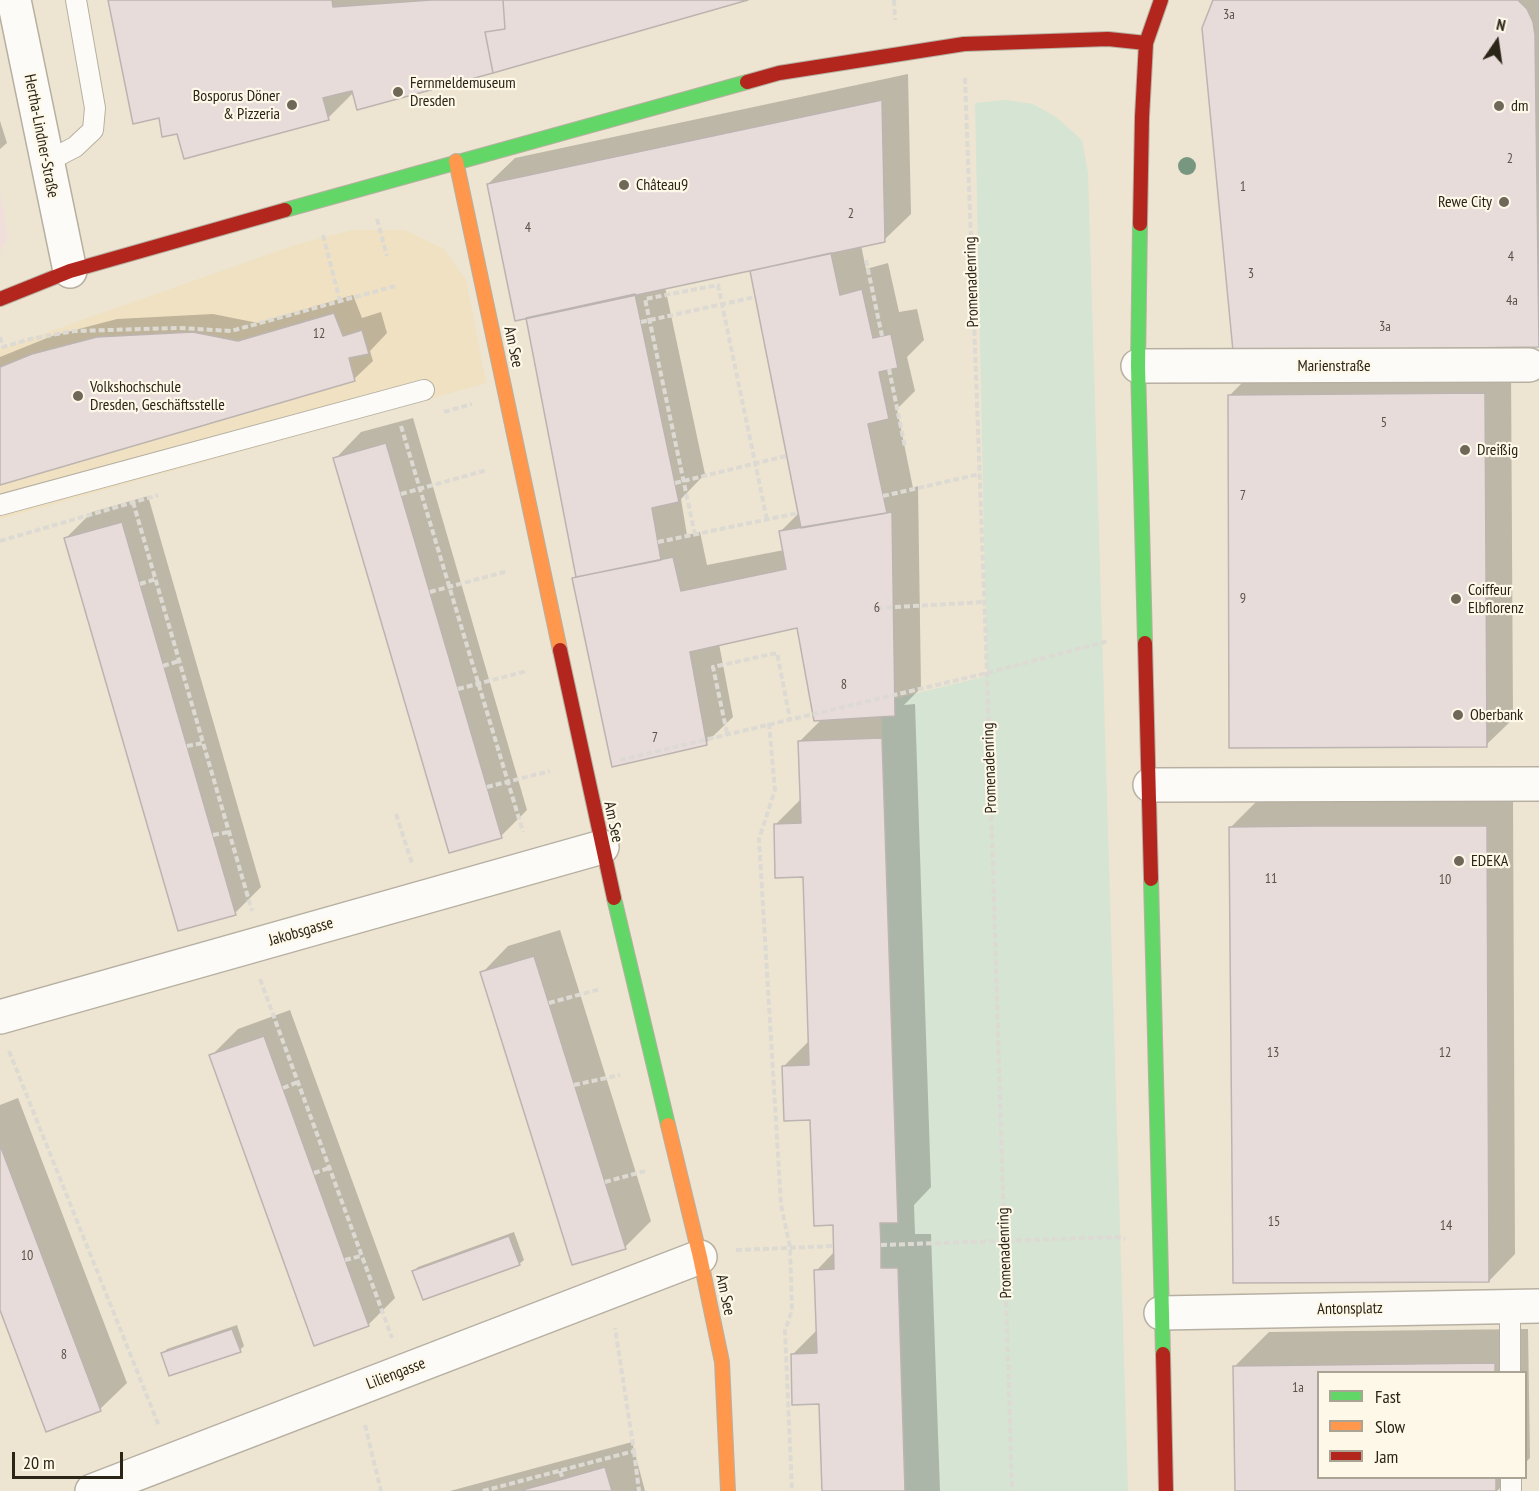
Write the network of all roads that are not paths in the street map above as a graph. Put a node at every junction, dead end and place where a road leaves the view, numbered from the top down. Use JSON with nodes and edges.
{"nodes":[{"id":1,"x":14,"y":0,"type":"edge"},
{"id":2,"x":76,"y":0,"type":"edge"},
{"id":3,"x":1161,"y":0,"type":"edge"},
{"id":4,"x":1146,"y":43,"type":"junction"},
{"id":5,"x":456,"y":161,"type":"junction"},
{"id":6,"x":46,"y":162,"type":"junction"},
{"id":7,"x":70,"y":271,"type":"junction"},
{"id":8,"x":0,"y":299,"type":"edge"},
{"id":9,"x":1529,"y":365,"type":"dead end"},
{"id":10,"x":1138,"y":366,"type":"junction"},
{"id":11,"x":424,"y":390,"type":"dead end"},
{"id":12,"x":0,"y":505,"type":"edge"},
{"id":13,"x":1539,"y":784,"type":"edge"},
{"id":14,"x":1150,"y":785,"type":"junction"},
{"id":15,"x":602,"y":847,"type":"junction"},
{"id":16,"x":0,"y":1017,"type":"edge"},
{"id":17,"x":700,"y":1257,"type":"junction"},
{"id":18,"x":1524,"y":1306,"type":"edge"},
{"id":19,"x":1161,"y":1313,"type":"junction"},
{"id":20,"x":1510,"y":1371,"type":"edge"},
{"id":21,"x":92,"y":1491,"type":"edge"},
{"id":22,"x":728,"y":1491,"type":"edge"},
{"id":23,"x":1166,"y":1491,"type":"edge"}],
"edges":[{"from":1,"to":6,"type":"street","name":"Hertha-Lindner-Straße"},
{"from":2,"to":6,"type":"lane"},
{"from":3,"to":4,"type":"street"},
{"from":4,"to":5,"type":"street"},
{"from":4,"to":10,"type":"street"},
{"from":5,"to":7,"type":"street"},
{"from":5,"to":15,"type":"street","name":"Am See"},
{"from":6,"to":7,"type":"street","name":"Hertha-Lindner-Straße"},
{"from":7,"to":8,"type":"street"},
{"from":9,"to":10,"type":"street","name":"Marienstraße"},
{"from":10,"to":14,"type":"street"},
{"from":11,"to":12,"type":"lane"},
{"from":13,"to":14,"type":"street"},
{"from":14,"to":19,"type":"street"},
{"from":15,"to":16,"type":"street","name":"Jakobsgasse"},
{"from":15,"to":17,"type":"street","name":"Am See"},
{"from":17,"to":21,"type":"street","name":"Liliengasse"},
{"from":17,"to":22,"type":"street","name":"Am See"},
{"from":18,"to":19,"type":"street","name":"Antonsplatz"},
{"from":18,"to":20,"type":"lane"},
{"from":19,"to":23,"type":"street"}]}
